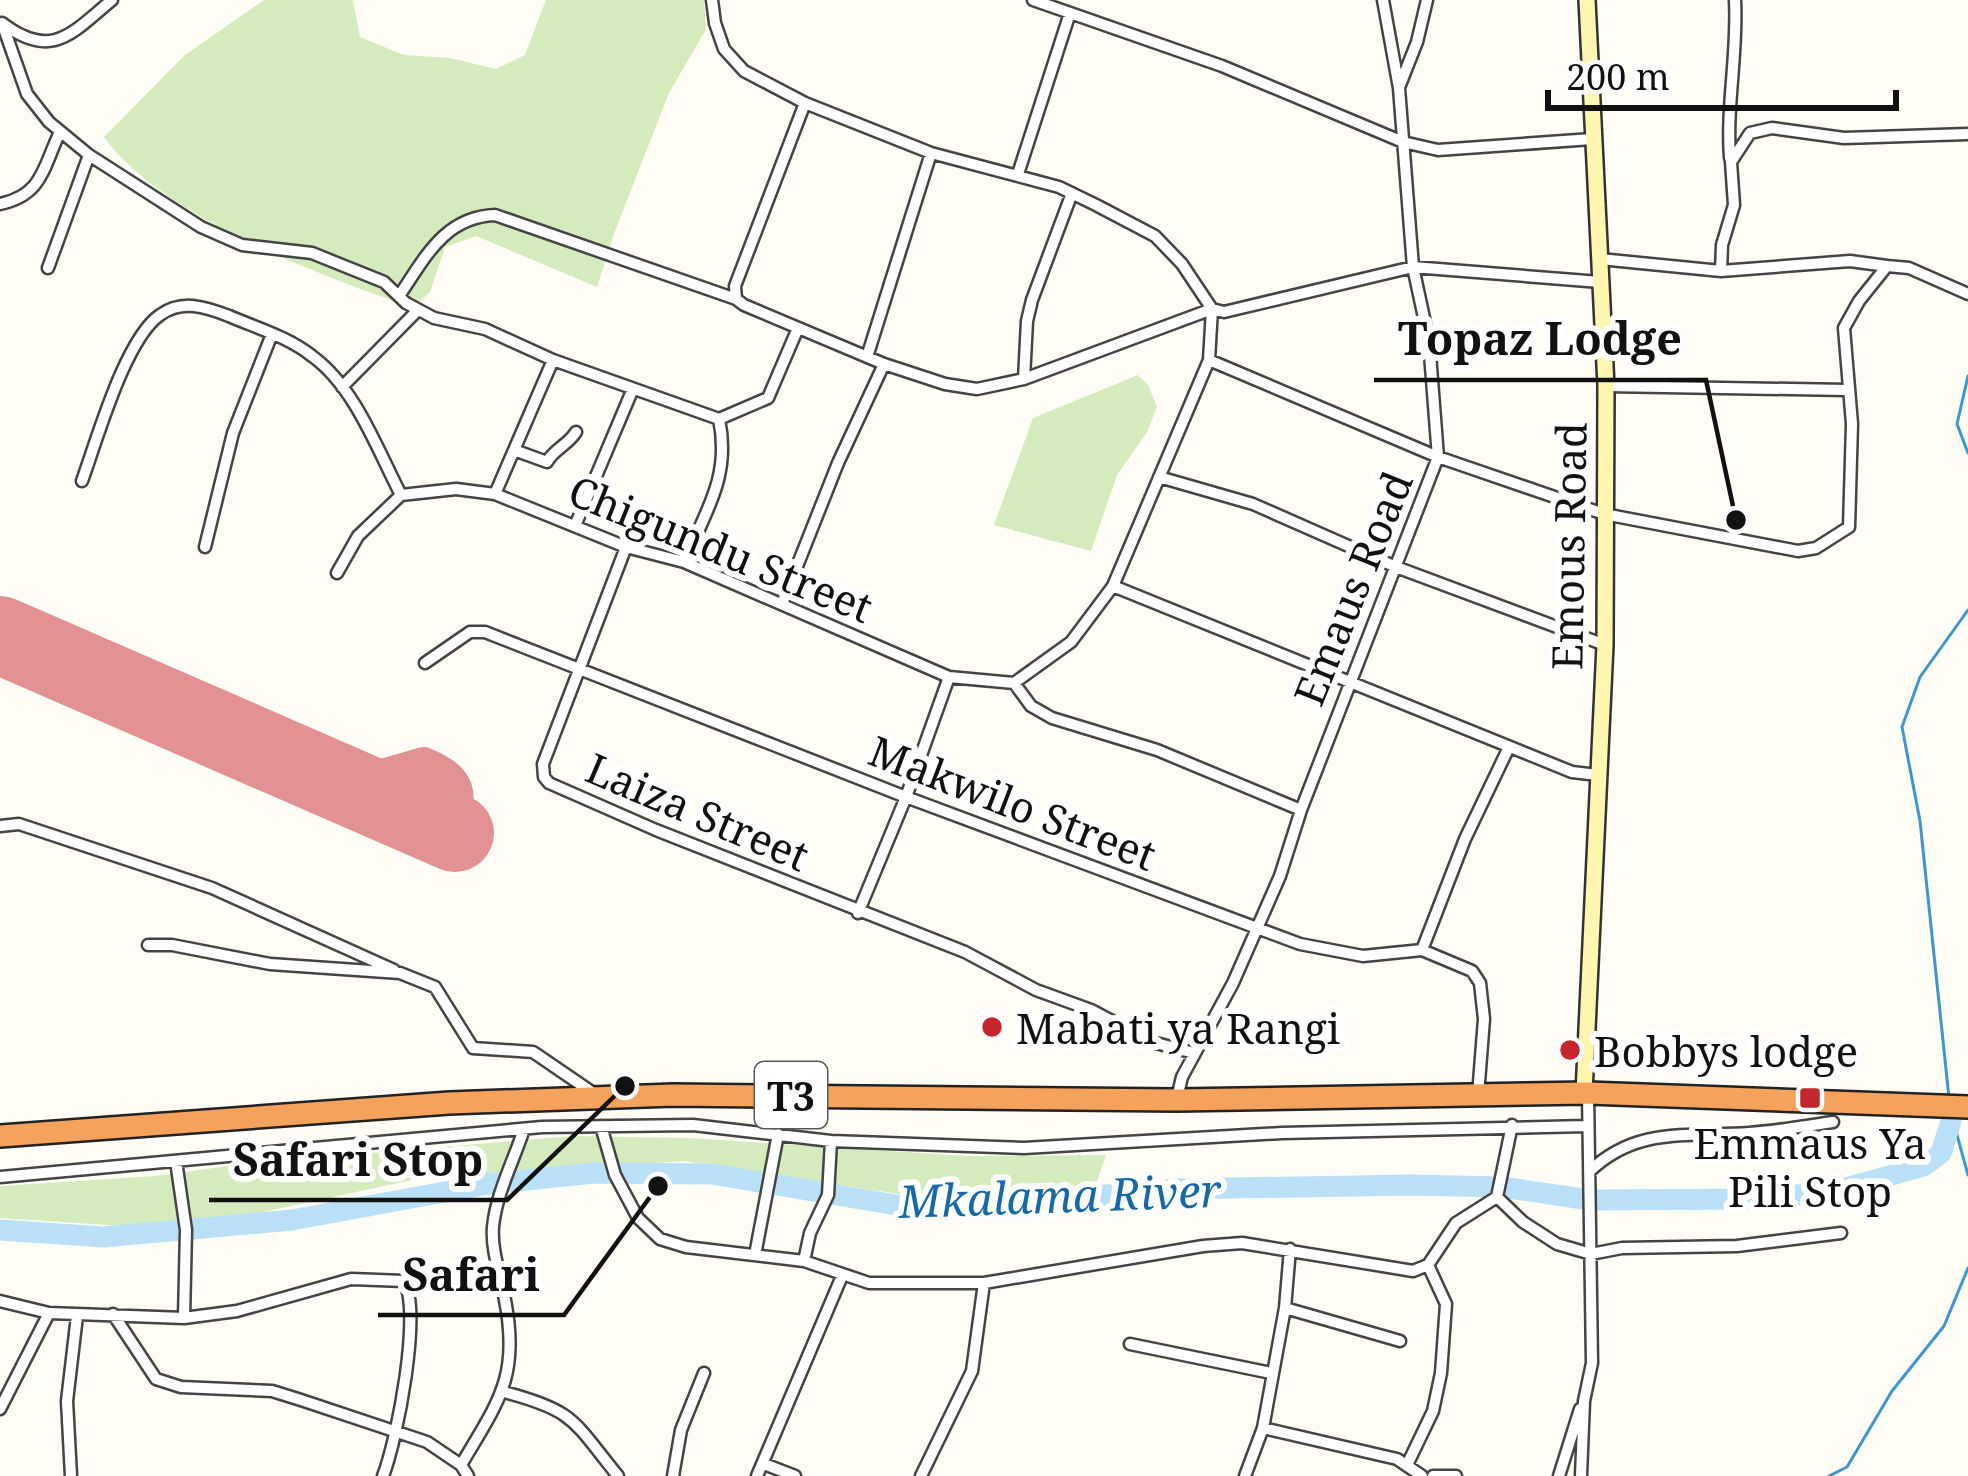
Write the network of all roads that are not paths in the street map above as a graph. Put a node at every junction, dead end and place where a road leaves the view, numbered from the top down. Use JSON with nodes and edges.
{"nodes":[{"id":1,"x":112,"y":0,"type":"edge"},
{"id":2,"x":712,"y":0,"type":"edge"},
{"id":3,"x":1033,"y":0,"type":"edge"},
{"id":4,"x":1383,"y":0,"type":"edge"},
{"id":5,"x":1427,"y":0,"type":"edge"},
{"id":6,"x":1587,"y":0,"type":"edge"},
{"id":7,"x":1735,"y":0,"type":"edge"},
{"id":8,"x":1070,"y":13,"type":"junction"},
{"id":9,"x":1,"y":22,"type":"edge"},
{"id":10,"x":1399,"y":88,"type":"junction"},
{"id":11,"x":805,"y":103,"type":"junction"},
{"id":12,"x":60,"y":132,"type":"junction"},
{"id":13,"x":1968,"y":134,"type":"edge"},
{"id":14,"x":1592,"y":140,"type":"junction"},
{"id":15,"x":1403,"y":142,"type":"junction"},
{"id":16,"x":931,"y":153,"type":"junction"},
{"id":17,"x":89,"y":155,"type":"junction"},
{"id":18,"x":1731,"y":162,"type":"junction"},
{"id":19,"x":1018,"y":174,"type":"junction"},
{"id":20,"x":1072,"y":193,"type":"junction"},
{"id":21,"x":0,"y":204,"type":"edge"},
{"id":22,"x":1600,"y":259,"type":"junction"},
{"id":23,"x":1887,"y":266,"type":"junction"},
{"id":24,"x":1413,"y":267,"type":"junction"},
{"id":25,"x":48,"y":268,"type":"dead end"},
{"id":26,"x":1721,"y":271,"type":"junction"},
{"id":27,"x":1600,"y":282,"type":"junction"},
{"id":28,"x":1968,"y":294,"type":"edge"},
{"id":29,"x":399,"y":296,"type":"junction"},
{"id":30,"x":736,"y":299,"type":"junction"},
{"id":31,"x":1212,"y":309,"type":"junction"},
{"id":32,"x":417,"y":311,"type":"junction"},
{"id":33,"x":798,"y":328,"type":"junction"},
{"id":34,"x":272,"y":334,"type":"junction"},
{"id":35,"x":867,"y":357,"type":"junction"},
{"id":36,"x":1209,"y":360,"type":"junction"},
{"id":37,"x":553,"y":361,"type":"junction"},
{"id":38,"x":884,"y":364,"type":"junction"},
{"id":39,"x":1024,"y":379,"type":"junction"},
{"id":40,"x":1606,"y":386,"type":"junction"},
{"id":41,"x":342,"y":387,"type":"junction"},
{"id":42,"x":1847,"y":390,"type":"junction"},
{"id":43,"x":632,"y":391,"type":"junction"},
{"id":44,"x":718,"y":419,"type":"junction"},
{"id":45,"x":576,"y":432,"type":"dead end"},
{"id":46,"x":514,"y":450,"type":"junction"},
{"id":47,"x":1438,"y":457,"type":"junction"},
{"id":48,"x":1160,"y":477,"type":"junction"},
{"id":49,"x":82,"y":481,"type":"dead end"},
{"id":50,"x":495,"y":494,"type":"junction"},
{"id":51,"x":401,"y":495,"type":"junction"},
{"id":52,"x":1604,"y":514,"type":"junction"},
{"id":53,"x":575,"y":526,"type":"junction"},
{"id":54,"x":205,"y":547,"type":"dead end"},
{"id":55,"x":626,"y":547,"type":"junction"},
{"id":56,"x":684,"y":562,"type":"junction"},
{"id":57,"x":1396,"y":567,"type":"junction"},
{"id":58,"x":337,"y":573,"type":"dead end"},
{"id":59,"x":1113,"y":586,"type":"junction"},
{"id":60,"x":782,"y":604,"type":"junction"},
{"id":61,"x":1605,"y":645,"type":"junction"},
{"id":62,"x":425,"y":663,"type":"dead end"},
{"id":63,"x":580,"y":670,"type":"junction"},
{"id":64,"x":949,"y":677,"type":"junction"},
{"id":65,"x":1014,"y":683,"type":"junction"},
{"id":66,"x":1349,"y":684,"type":"junction"},
{"id":67,"x":1509,"y":747,"type":"junction"},
{"id":68,"x":1598,"y":775,"type":"junction"},
{"id":69,"x":906,"y":797,"type":"junction"},
{"id":70,"x":1301,"y":810,"type":"junction"},
{"id":71,"x":0,"y":826,"type":"edge"},
{"id":72,"x":858,"y":913,"type":"junction"},
{"id":73,"x":1257,"y":929,"type":"junction"},
{"id":74,"x":148,"y":945,"type":"dead end"},
{"id":75,"x":1422,"y":950,"type":"junction"},
{"id":76,"x":400,"y":973,"type":"junction"},
{"id":77,"x":1194,"y":1053,"type":"junction"},
{"id":78,"x":1586,"y":1093,"type":"junction"},
{"id":79,"x":1478,"y":1095,"type":"junction"},
{"id":80,"x":598,"y":1096,"type":"junction"},
{"id":81,"x":1177,"y":1100,"type":"junction"},
{"id":82,"x":1968,"y":1107,"type":"edge"},
{"id":83,"x":1833,"y":1122,"type":"dead end"},
{"id":84,"x":1512,"y":1125,"type":"junction"},
{"id":85,"x":602,"y":1126,"type":"junction"},
{"id":86,"x":1586,"y":1126,"type":"junction"},
{"id":87,"x":524,"y":1129,"type":"junction"},
{"id":88,"x":778,"y":1134,"type":"junction"},
{"id":89,"x":0,"y":1136,"type":"edge"},
{"id":90,"x":831,"y":1141,"type":"junction"},
{"id":91,"x":176,"y":1161,"type":"junction"},
{"id":92,"x":1588,"y":1172,"type":"junction"},
{"id":93,"x":0,"y":1178,"type":"edge"},
{"id":94,"x":1497,"y":1197,"type":"junction"},
{"id":95,"x":1841,"y":1233,"type":"dead end"},
{"id":96,"x":1290,"y":1249,"type":"junction"},
{"id":97,"x":1591,"y":1254,"type":"junction"},
{"id":98,"x":755,"y":1255,"type":"junction"},
{"id":99,"x":804,"y":1261,"type":"junction"},
{"id":100,"x":1428,"y":1265,"type":"junction"},
{"id":101,"x":842,"y":1276,"type":"junction"},
{"id":102,"x":983,"y":1283,"type":"junction"},
{"id":103,"x":0,"y":1301,"type":"edge"},
{"id":104,"x":1285,"y":1308,"type":"junction"},
{"id":105,"x":49,"y":1313,"type":"junction"},
{"id":106,"x":113,"y":1314,"type":"junction"},
{"id":107,"x":77,"y":1316,"type":"junction"},
{"id":108,"x":184,"y":1318,"type":"junction"},
{"id":109,"x":1400,"y":1341,"type":"dead end"},
{"id":110,"x":1130,"y":1343,"type":"dead end"},
{"id":111,"x":704,"y":1372,"type":"dead end"},
{"id":112,"x":1271,"y":1373,"type":"junction"},
{"id":113,"x":503,"y":1392,"type":"junction"},
{"id":114,"x":1584,"y":1401,"type":"junction"},
{"id":115,"x":0,"y":1409,"type":"edge"},
{"id":116,"x":1263,"y":1428,"type":"junction"},
{"id":117,"x":398,"y":1432,"type":"junction"},
{"id":118,"x":1408,"y":1463,"type":"junction"},
{"id":119,"x":465,"y":1470,"type":"edge"},
{"id":120,"x":760,"y":1470,"type":"edge"},
{"id":121,"x":71,"y":1476,"type":"edge"},
{"id":122,"x":383,"y":1476,"type":"edge"},
{"id":123,"x":618,"y":1476,"type":"edge"},
{"id":124,"x":673,"y":1476,"type":"edge"},
{"id":125,"x":795,"y":1476,"type":"edge"},
{"id":126,"x":921,"y":1476,"type":"edge"},
{"id":127,"x":1245,"y":1476,"type":"edge"},
{"id":128,"x":1422,"y":1476,"type":"edge"},
{"id":129,"x":1433,"y":1476,"type":"edge"},
{"id":130,"x":1456,"y":1476,"type":"edge"},
{"id":131,"x":1558,"y":1476,"type":"edge"},
{"id":132,"x":1581,"y":1476,"type":"edge"}],
"edges":[{"from":1,"to":9,"type":"street"},
{"from":2,"to":11,"type":"street"},
{"from":3,"to":8,"type":"street"},
{"from":4,"to":10,"type":"street","name":"Emaus Road"},
{"from":5,"to":10,"type":"street"},
{"from":6,"to":14,"type":"street","name":"Emous Road"},
{"from":7,"to":18,"type":"street"},
{"from":8,"to":15,"type":"street"},
{"from":8,"to":19,"type":"street"},
{"from":9,"to":12,"type":"street"},
{"from":10,"to":15,"type":"street","name":"Emaus Road"},
{"from":11,"to":16,"type":"street"},
{"from":11,"to":30,"type":"street"},
{"from":12,"to":17,"type":"street"},
{"from":12,"to":21,"type":"street"},
{"from":13,"to":18,"type":"street"},
{"from":14,"to":15,"type":"street"},
{"from":14,"to":22,"type":"street","name":"Emous Road"},
{"from":15,"to":24,"type":"street","name":"Emaus Road"},
{"from":16,"to":19,"type":"street"},
{"from":16,"to":35,"type":"street"},
{"from":17,"to":25,"type":"street"},
{"from":17,"to":29,"type":"street"},
{"from":18,"to":26,"type":"street"},
{"from":19,"to":20,"type":"street"},
{"from":20,"to":31,"type":"street"},
{"from":20,"to":39,"type":"street"},
{"from":22,"to":26,"type":"street"},
{"from":22,"to":27,"type":"street","name":"Emous Road"},
{"from":23,"to":26,"type":"street"},
{"from":23,"to":28,"type":"street"},
{"from":23,"to":42,"type":"street"},
{"from":24,"to":27,"type":"street"},
{"from":24,"to":31,"type":"street"},
{"from":24,"to":47,"type":"street","name":"Emaus Road"},
{"from":27,"to":40,"type":"street","name":"Emous Road"},
{"from":29,"to":30,"type":"street"},
{"from":29,"to":32,"type":"street"},
{"from":30,"to":33,"type":"street"},
{"from":31,"to":36,"type":"street"},
{"from":31,"to":39,"type":"street"},
{"from":32,"to":37,"type":"street"},
{"from":32,"to":41,"type":"street"},
{"from":33,"to":35,"type":"street"},
{"from":33,"to":44,"type":"street"},
{"from":34,"to":41,"type":"street"},
{"from":34,"to":49,"type":"street"},
{"from":34,"to":54,"type":"street"},
{"from":35,"to":38,"type":"street"},
{"from":36,"to":47,"type":"street"},
{"from":36,"to":48,"type":"street"},
{"from":37,"to":43,"type":"street"},
{"from":37,"to":46,"type":"street"},
{"from":38,"to":39,"type":"street"},
{"from":38,"to":60,"type":"street"},
{"from":40,"to":42,"type":"street"},
{"from":40,"to":52,"type":"street","name":"Emous Road"},
{"from":41,"to":51,"type":"street"},
{"from":42,"to":52,"type":"street"},
{"from":43,"to":44,"type":"street"},
{"from":43,"to":53,"type":"street"},
{"from":44,"to":56,"type":"street"},
{"from":45,"to":46,"type":"street"},
{"from":46,"to":50,"type":"street"},
{"from":47,"to":52,"type":"street"},
{"from":47,"to":57,"type":"street","name":"Emaus Road"},
{"from":48,"to":57,"type":"street"},
{"from":48,"to":59,"type":"street"},
{"from":50,"to":51,"type":"street","name":"Chigundu Street"},
{"from":50,"to":53,"type":"street","name":"Chigundu Street"},
{"from":51,"to":58,"type":"street"},
{"from":52,"to":61,"type":"street","name":"Emous Road"},
{"from":53,"to":55,"type":"street","name":"Chigundu Street"},
{"from":55,"to":56,"type":"street","name":"Chigundu Street"},
{"from":55,"to":63,"type":"street","name":"Laiza Street"},
{"from":56,"to":60,"type":"street","name":"Chigundu Street"},
{"from":57,"to":61,"type":"street"},
{"from":57,"to":66,"type":"street","name":"Emaus Road"},
{"from":59,"to":65,"type":"street"},
{"from":59,"to":66,"type":"street"},
{"from":60,"to":64,"type":"street","name":"Chigundu Street"},
{"from":61,"to":68,"type":"street","name":"Emous Road"},
{"from":62,"to":63,"type":"street","name":"Makwilo Street"},
{"from":63,"to":69,"type":"street","name":"Makwilo Street"},
{"from":63,"to":72,"type":"street","name":"Laiza Street"},
{"from":64,"to":65,"type":"street","name":"Chigundu Street"},
{"from":64,"to":69,"type":"street"},
{"from":65,"to":70,"type":"street"},
{"from":66,"to":67,"type":"street"},
{"from":66,"to":70,"type":"street","name":"Emaus Road"},
{"from":67,"to":68,"type":"street"},
{"from":67,"to":75,"type":"street"},
{"from":68,"to":78,"type":"street","name":"Emous Road"},
{"from":69,"to":72,"type":"street"},
{"from":69,"to":73,"type":"street","name":"Makwilo Street"},
{"from":70,"to":73,"type":"street","name":"Emaus Road"},
{"from":71,"to":76,"type":"street"},
{"from":72,"to":77,"type":"street","name":"Laiza Street"},
{"from":73,"to":75,"type":"street","name":"Makwilo Street"},
{"from":73,"to":77,"type":"street","name":"Emaus Road"},
{"from":74,"to":76,"type":"street"},
{"from":75,"to":79,"type":"street"},
{"from":76,"to":80,"type":"street"},
{"from":77,"to":81,"type":"street","name":"Emaus Road"},
{"from":78,"to":79,"type":"highway","number":"T3"},
{"from":78,"to":82,"type":"highway","number":"T3"},
{"from":78,"to":86,"type":"street"},
{"from":79,"to":81,"type":"highway","number":"T3"},
{"from":80,"to":81,"type":"highway","number":"T3"},
{"from":80,"to":89,"type":"highway","number":"T3"},
{"from":83,"to":92,"type":"street"},
{"from":84,"to":86,"type":"street"},
{"from":84,"to":90,"type":"street"},
{"from":84,"to":94,"type":"street"},
{"from":85,"to":87,"type":"street"},
{"from":85,"to":88,"type":"street"},
{"from":85,"to":98,"type":"street"},
{"from":86,"to":92,"type":"street"},
{"from":87,"to":91,"type":"street"},
{"from":87,"to":113,"type":"street"},
{"from":88,"to":90,"type":"street"},
{"from":88,"to":98,"type":"street"},
{"from":90,"to":99,"type":"street"},
{"from":91,"to":93,"type":"street"},
{"from":91,"to":108,"type":"street"},
{"from":92,"to":97,"type":"street"},
{"from":94,"to":97,"type":"street"},
{"from":94,"to":100,"type":"street"},
{"from":95,"to":97,"type":"street"},
{"from":96,"to":100,"type":"street"},
{"from":96,"to":102,"type":"street"},
{"from":96,"to":104,"type":"street"},
{"from":97,"to":114,"type":"street"},
{"from":98,"to":99,"type":"street"},
{"from":99,"to":101,"type":"street"},
{"from":100,"to":118,"type":"street"},
{"from":101,"to":102,"type":"street"},
{"from":101,"to":120,"type":"street"},
{"from":102,"to":126,"type":"street"},
{"from":103,"to":105,"type":"street"},
{"from":104,"to":109,"type":"street"},
{"from":104,"to":112,"type":"street"},
{"from":105,"to":107,"type":"street"},
{"from":105,"to":115,"type":"street"},
{"from":106,"to":107,"type":"street"},
{"from":106,"to":108,"type":"street"},
{"from":106,"to":117,"type":"street"},
{"from":107,"to":121,"type":"street"},
{"from":108,"to":117,"type":"street"},
{"from":110,"to":112,"type":"street"},
{"from":111,"to":124,"type":"street"},
{"from":112,"to":116,"type":"street"},
{"from":113,"to":119,"type":"street"},
{"from":113,"to":123,"type":"street"},
{"from":114,"to":131,"type":"street"},
{"from":114,"to":132,"type":"street"},
{"from":116,"to":118,"type":"street"},
{"from":116,"to":127,"type":"street"},
{"from":117,"to":119,"type":"street"},
{"from":117,"to":122,"type":"street"},
{"from":118,"to":128,"type":"street"},
{"from":120,"to":125,"type":"street"},
{"from":129,"to":130,"type":"street"}]}
